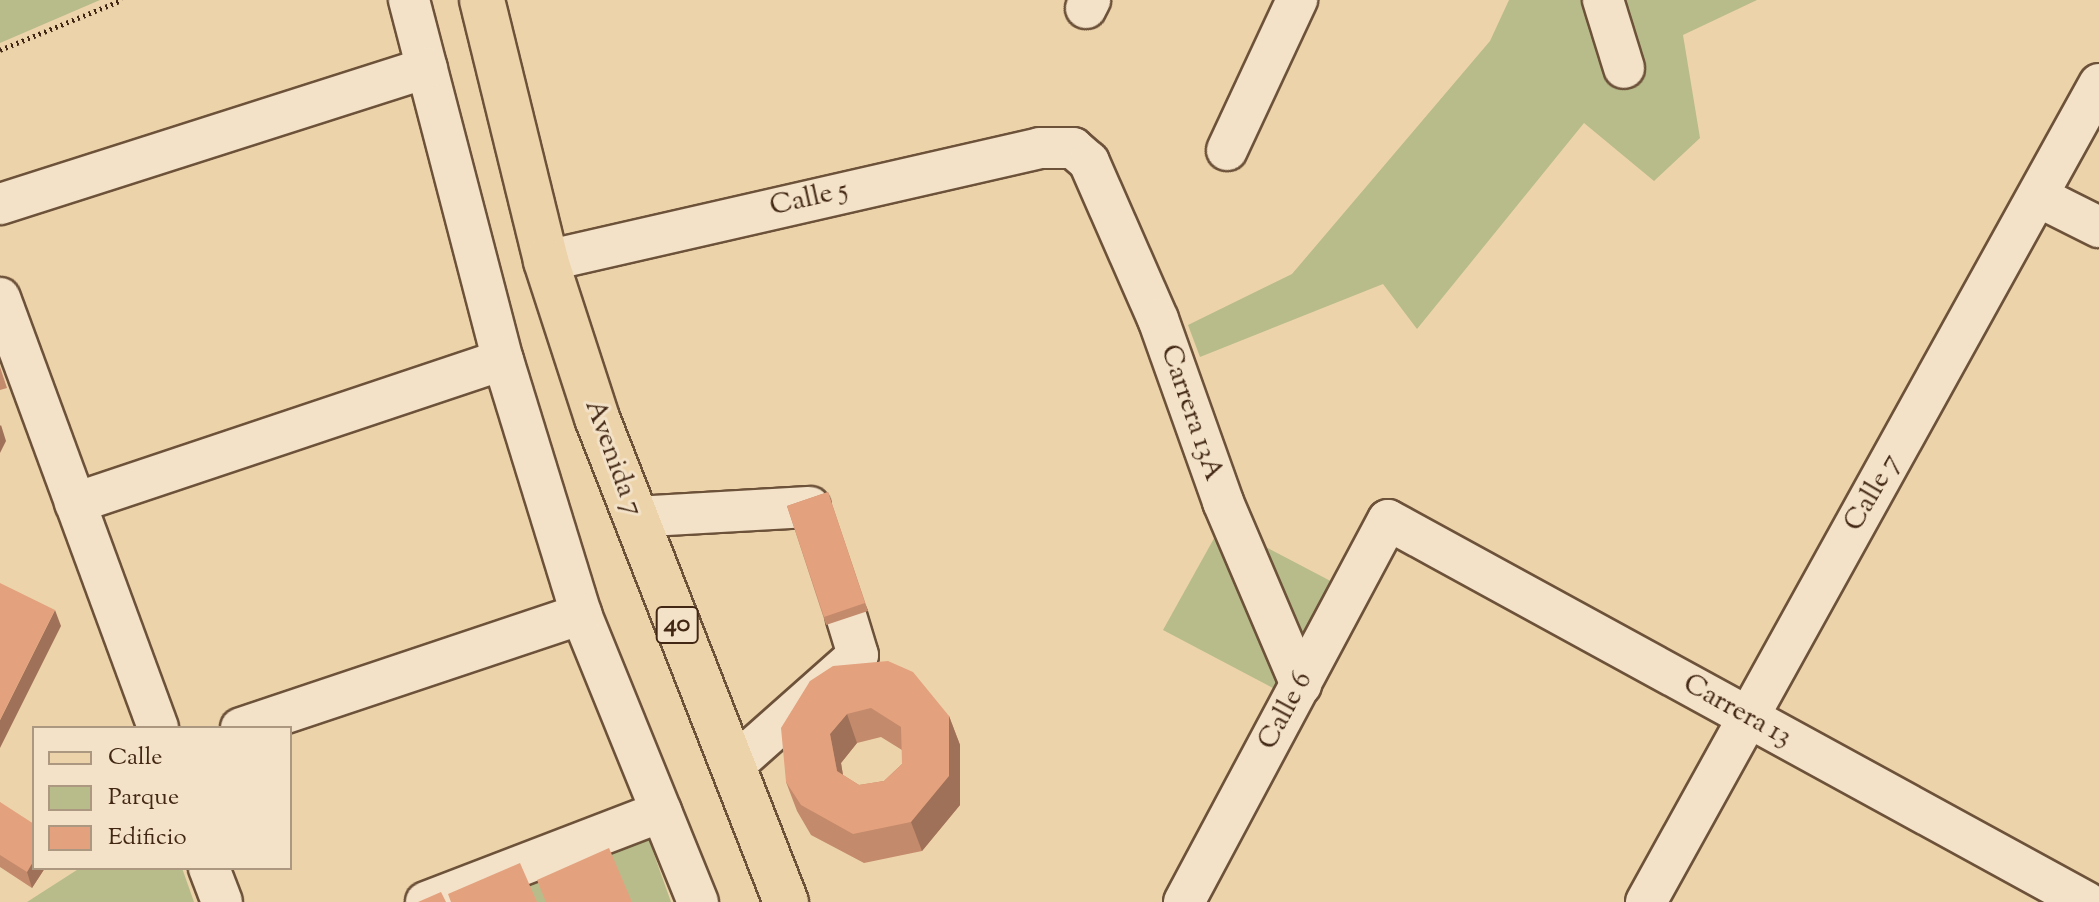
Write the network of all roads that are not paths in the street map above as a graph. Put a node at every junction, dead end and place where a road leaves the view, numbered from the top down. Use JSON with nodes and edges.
{"nodes":[{"id":1,"x":409,"y":0,"type":"edge"},
{"id":2,"x":482,"y":0,"type":"edge"},
{"id":3,"x":1297,"y":0,"type":"edge"},
{"id":4,"x":1603,"y":0,"type":"edge"},
{"id":5,"x":427,"y":68,"type":"junction"},
{"id":6,"x":1624,"y":68,"type":"dead end"},
{"id":7,"x":2099,"y":84,"type":"edge"},
{"id":8,"x":1073,"y":148,"type":"joint"},
{"id":9,"x":1227,"y":150,"type":"dead end"},
{"id":10,"x":2041,"y":198,"type":"junction"},
{"id":11,"x":0,"y":204,"type":"edge"},
{"id":12,"x":2099,"y":227,"type":"edge"},
{"id":13,"x":546,"y":261,"type":"junction"},
{"id":14,"x":0,"y":298,"type":"edge"},
{"id":15,"x":503,"y":360,"type":"junction"},
{"id":16,"x":75,"y":503,"type":"junction"},
{"id":17,"x":810,"y":507,"type":"edge"},
{"id":18,"x":634,"y":517,"type":"junction"},
{"id":19,"x":1388,"y":520,"type":"joint"},
{"id":20,"x":581,"y":614,"type":"junction"},
{"id":21,"x":847,"y":618,"type":"edge"},
{"id":22,"x":1301,"y":685,"type":"junction"},
{"id":23,"x":1746,"y":716,"type":"junction"},
{"id":24,"x":157,"y":726,"type":"edge"},
{"id":25,"x":247,"y":726,"type":"edge"},
{"id":26,"x":733,"y":766,"type":"junction"},
{"id":27,"x":661,"y":812,"type":"junction"},
{"id":28,"x":210,"y":870,"type":"edge"},
{"id":29,"x":2099,"y":879,"type":"edge"},
{"id":30,"x":222,"y":902,"type":"edge"},
{"id":31,"x":426,"y":902,"type":"edge"},
{"id":32,"x":698,"y":902,"type":"edge"},
{"id":33,"x":786,"y":902,"type":"edge"},
{"id":34,"x":1184,"y":902,"type":"edge"},
{"id":35,"x":1646,"y":902,"type":"edge"},
{"id":36,"x":2089,"y":902,"type":"edge"}],
"edges":[{"from":1,"to":5,"type":"street"},
{"from":2,"to":13,"type":"main road","name":"Avenida 7","number":"40"},
{"from":3,"to":9,"type":"street"},
{"from":4,"to":6,"type":"street"},
{"from":5,"to":11,"type":"street"},
{"from":5,"to":15,"type":"street"},
{"from":7,"to":10,"type":"street","name":"Calle 7"},
{"from":8,"to":13,"type":"street","name":"Calle 5"},
{"from":8,"to":22,"type":"street","name":"Carrera 13A"},
{"from":10,"to":12,"type":"street"},
{"from":10,"to":23,"type":"street","name":"Calle 7"},
{"from":13,"to":18,"type":"main road","name":"Avenida 7","number":"40"},
{"from":14,"to":16,"type":"street"},
{"from":15,"to":16,"type":"street"},
{"from":15,"to":20,"type":"street"},
{"from":16,"to":24,"type":"street"},
{"from":17,"to":18,"type":"street"},
{"from":18,"to":26,"type":"main road","name":"Avenida 7","number":"40"},
{"from":19,"to":22,"type":"street","name":"Calle 6"},
{"from":19,"to":23,"type":"street","name":"Carrera 13"},
{"from":20,"to":25,"type":"street"},
{"from":20,"to":27,"type":"street"},
{"from":21,"to":26,"type":"street"},
{"from":22,"to":34,"type":"street","name":"Calle 6"},
{"from":23,"to":35,"type":"street","name":"Calle 7"},
{"from":23,"to":36,"type":"street","name":"Carrera 13"},
{"from":26,"to":33,"type":"main road","name":"Avenida 7","number":"40"},
{"from":27,"to":31,"type":"street"},
{"from":27,"to":32,"type":"street"},
{"from":28,"to":30,"type":"street"},
{"from":29,"to":36,"type":"street"}]}
